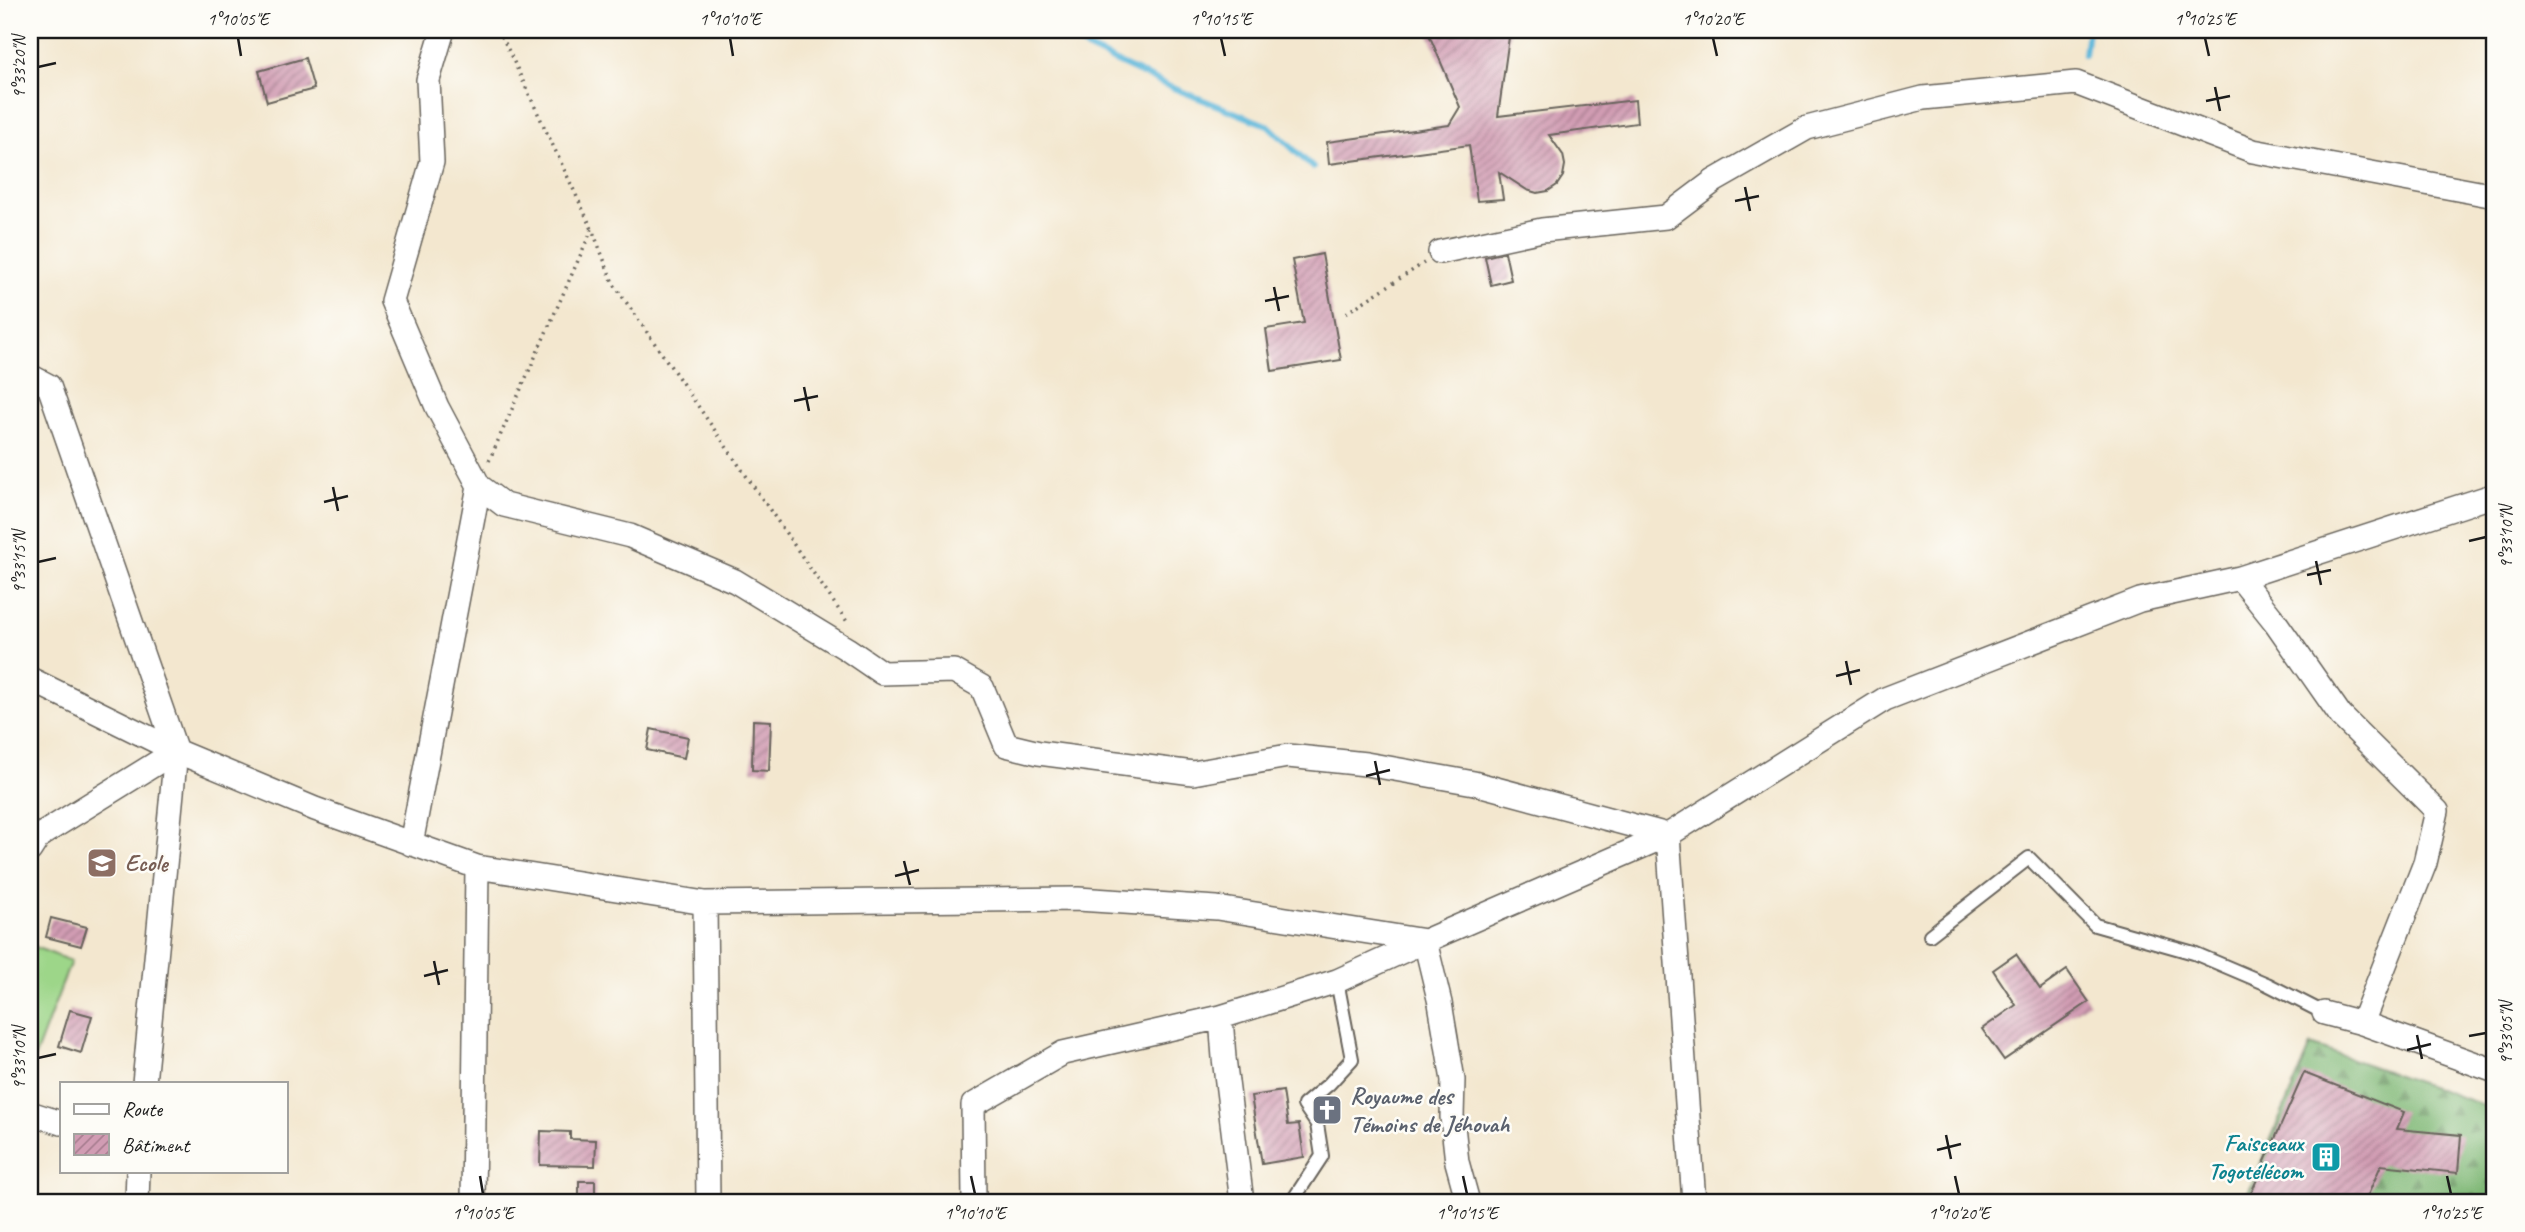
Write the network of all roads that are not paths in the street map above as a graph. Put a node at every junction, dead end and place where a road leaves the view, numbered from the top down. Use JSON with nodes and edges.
{"nodes":[{"id":1,"x":443,"y":30,"type":"edge"},
{"id":2,"x":2495,"y":196,"type":"edge"},
{"id":3,"x":1440,"y":252,"type":"road end"},
{"id":4,"x":30,"y":376,"type":"edge"},
{"id":5,"x":478,"y":486,"type":"junction"},
{"id":6,"x":2495,"y":495,"type":"edge"},
{"id":7,"x":2240,"y":578,"type":"junction"},
{"id":8,"x":30,"y":679,"type":"edge"},
{"id":9,"x":176,"y":751,"type":"junction"},
{"id":10,"x":1668,"y":835,"type":"junction"},
{"id":11,"x":33,"y":840,"type":"edge"},
{"id":12,"x":411,"y":844,"type":"junction"},
{"id":13,"x":477,"y":867,"type":"junction"},
{"id":14,"x":705,"y":903,"type":"junction"},
{"id":15,"x":1930,"y":935,"type":"dead end"},
{"id":16,"x":1426,"y":941,"type":"junction"},
{"id":17,"x":1337,"y":981,"type":"junction"},
{"id":18,"x":2324,"y":1013,"type":"joint"},
{"id":19,"x":1221,"y":1017,"type":"junction"},
{"id":20,"x":2362,"y":1023,"type":"junction"},
{"id":21,"x":2495,"y":1071,"type":"edge"},
{"id":22,"x":144,"y":1082,"type":"edge"},
{"id":23,"x":30,"y":1113,"type":"edge"},
{"id":24,"x":60,"y":1123,"type":"edge"},
{"id":25,"x":138,"y":1172,"type":"edge"},
{"id":26,"x":1295,"y":1197,"type":"dead end"},
{"id":27,"x":137,"y":1202,"type":"edge"},
{"id":28,"x":473,"y":1202,"type":"edge"},
{"id":29,"x":708,"y":1202,"type":"edge"},
{"id":30,"x":974,"y":1202,"type":"edge"},
{"id":31,"x":1242,"y":1202,"type":"edge"},
{"id":32,"x":1468,"y":1202,"type":"edge"},
{"id":33,"x":1694,"y":1202,"type":"edge"}],
"edges":[{"from":1,"to":5,"type":"street"},
{"from":2,"to":3,"type":"street"},
{"from":4,"to":9,"type":"street"},
{"from":5,"to":10,"type":"street"},
{"from":5,"to":12,"type":"street"},
{"from":6,"to":7,"type":"street"},
{"from":7,"to":10,"type":"street"},
{"from":7,"to":20,"type":"street"},
{"from":8,"to":9,"type":"street"},
{"from":9,"to":11,"type":"street"},
{"from":9,"to":12,"type":"street"},
{"from":9,"to":22,"type":"street"},
{"from":10,"to":16,"type":"street"},
{"from":10,"to":33,"type":"street"},
{"from":12,"to":13,"type":"street"},
{"from":13,"to":14,"type":"street"},
{"from":13,"to":28,"type":"street"},
{"from":14,"to":16,"type":"street"},
{"from":14,"to":29,"type":"street"},
{"from":15,"to":18,"type":"lane"},
{"from":16,"to":17,"type":"street"},
{"from":16,"to":32,"type":"street"},
{"from":17,"to":19,"type":"street"},
{"from":17,"to":26,"type":"lane"},
{"from":18,"to":20,"type":"street"},
{"from":19,"to":30,"type":"street"},
{"from":19,"to":31,"type":"street"},
{"from":20,"to":21,"type":"street"},
{"from":23,"to":24,"type":"street"},
{"from":25,"to":27,"type":"street"}]}
